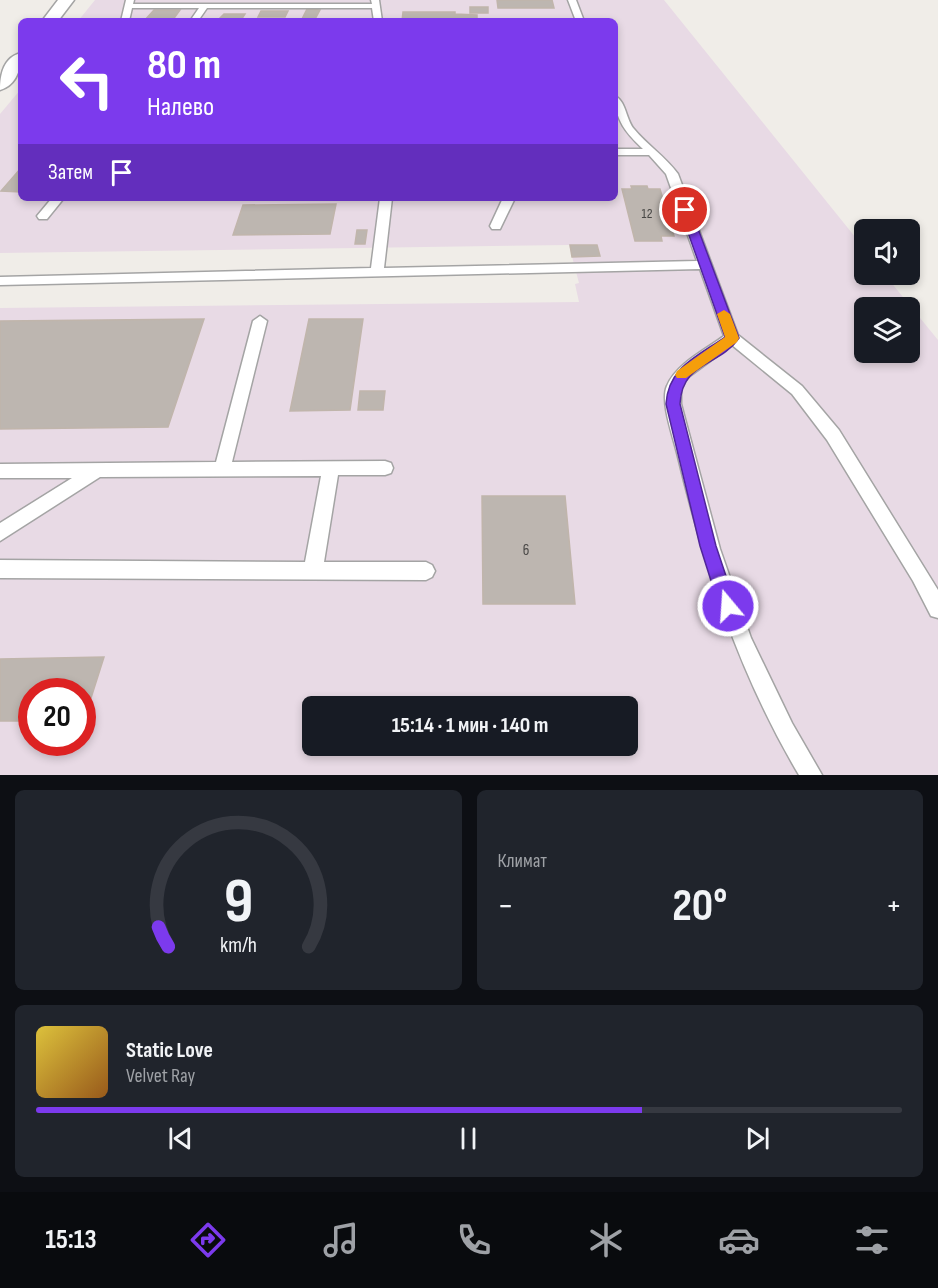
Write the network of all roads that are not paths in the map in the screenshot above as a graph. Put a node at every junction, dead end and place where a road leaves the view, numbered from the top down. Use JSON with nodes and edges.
{"nodes":[{"id":1,"x":66,"y":0,"type":"edge"},
{"id":2,"x":572,"y":0,"type":"edge"},
{"id":3,"x":129,"y":3,"type":"edge"},
{"id":4,"x":374,"y":3,"type":"edge"},
{"id":5,"x":205,"y":6,"type":"junction"},
{"id":6,"x":52,"y":18,"type":"edge"},
{"id":7,"x":126,"y":18,"type":"edge"},
{"id":8,"x":196,"y":18,"type":"edge"},
{"id":9,"x":377,"y":18,"type":"edge"},
{"id":10,"x":579,"y":18,"type":"edge"},
{"id":11,"x":18,"y":61,"type":"edge"},
{"id":12,"x":2,"y":79,"type":"edge"},
{"id":13,"x":618,"y":108,"type":"edge"},
{"id":14,"x":618,"y":152,"type":"edge"},
{"id":15,"x":653,"y":152,"type":"junction"},
{"id":16,"x":56,"y":201,"type":"edge"},
{"id":17,"x":386,"y":201,"type":"edge"},
{"id":18,"x":508,"y":201,"type":"edge"},
{"id":19,"x":43,"y":216,"type":"dead end"},
{"id":20,"x":496,"y":226,"type":"dead end"},
{"id":21,"x":706,"y":265,"type":"junction"},
{"id":22,"x":377,"y":273,"type":"junction"},
{"id":23,"x":0,"y":281,"type":"edge"},
{"id":24,"x":260,"y":321,"type":"dead end"},
{"id":25,"x":732,"y":338,"type":"junction"},
{"id":26,"x":331,"y":468,"type":"junction"},
{"id":27,"x":385,"y":468,"type":"dead end"},
{"id":28,"x":222,"y":470,"type":"junction"},
{"id":29,"x":0,"y":471,"type":"edge"},
{"id":30,"x":98,"y":471,"type":"junction"},
{"id":31,"x":0,"y":533,"type":"edge"},
{"id":32,"x":0,"y":569,"type":"edge"},
{"id":33,"x":313,"y":570,"type":"junction"},
{"id":34,"x":426,"y":571,"type":"dead end"},
{"id":35,"x":938,"y":609,"type":"edge"},
{"id":36,"x":811,"y":775,"type":"edge"}],
"edges":[{"from":1,"to":6,"type":"street"},
{"from":2,"to":10,"type":"lane"},
{"from":3,"to":5,"type":"lane"},
{"from":3,"to":7,"type":"lane"},
{"from":4,"to":5,"type":"lane"},
{"from":4,"to":9,"type":"lane"},
{"from":5,"to":8,"type":"lane"},
{"from":11,"to":12,"type":"street"},
{"from":13,"to":15,"type":"lane"},
{"from":14,"to":15,"type":"lane"},
{"from":15,"to":21,"type":"lane"},
{"from":16,"to":19,"type":"lane"},
{"from":17,"to":22,"type":"lane"},
{"from":18,"to":20,"type":"lane"},
{"from":21,"to":22,"type":"lane"},
{"from":21,"to":25,"type":"lane"},
{"from":22,"to":23,"type":"lane"},
{"from":24,"to":28,"type":"lane"},
{"from":25,"to":35,"type":"lane"},
{"from":25,"to":36,"type":"lane"},
{"from":26,"to":27,"type":"lane"},
{"from":26,"to":28,"type":"lane"},
{"from":26,"to":33,"type":"lane"},
{"from":28,"to":30,"type":"lane"},
{"from":29,"to":30,"type":"lane"},
{"from":30,"to":31,"type":"lane"},
{"from":32,"to":33,"type":"lane"},
{"from":33,"to":34,"type":"lane"}]}
